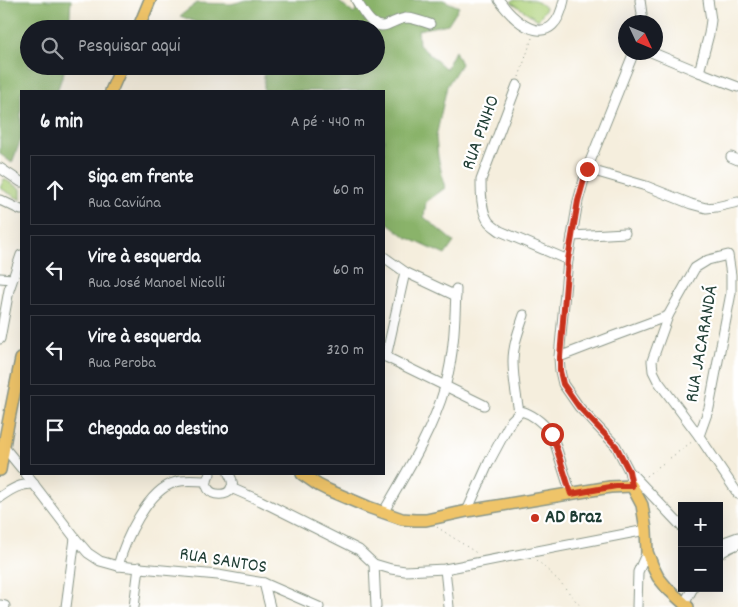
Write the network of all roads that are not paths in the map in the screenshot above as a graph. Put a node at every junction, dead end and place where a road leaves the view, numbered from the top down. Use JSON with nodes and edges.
{"nodes":[{"id":1,"x":150,"y":0,"type":"edge"},
{"id":2,"x":356,"y":0,"type":"edge"},
{"id":3,"x":499,"y":0,"type":"edge"},
{"id":4,"x":564,"y":0,"type":"edge"},
{"id":5,"x":640,"y":0,"type":"edge"},
{"id":6,"x":708,"y":0,"type":"edge"},
{"id":7,"x":642,"y":15,"type":"edge"},
{"id":8,"x":142,"y":20,"type":"edge"},
{"id":9,"x":370,"y":20,"type":"edge"},
{"id":10,"x":430,"y":24,"type":"dead end"},
{"id":11,"x":385,"y":26,"type":"edge"},
{"id":12,"x":663,"y":57,"type":"edge"},
{"id":13,"x":631,"y":60,"type":"edge"},
{"id":14,"x":699,"y":72,"type":"junction"},
{"id":15,"x":118,"y":75,"type":"edge"},
{"id":16,"x":517,"y":85,"type":"road end"},
{"id":17,"x":738,"y":86,"type":"edge"},
{"id":18,"x":111,"y":90,"type":"edge"},
{"id":19,"x":0,"y":168,"type":"edge"},
{"id":20,"x":587,"y":169,"type":"junction"},
{"id":21,"x":20,"y":181,"type":"edge"},
{"id":22,"x":0,"y":200,"type":"edge"},
{"id":23,"x":738,"y":202,"type":"edge"},
{"id":24,"x":20,"y":210,"type":"edge"},
{"id":25,"x":625,"y":233,"type":"dead end"},
{"id":26,"x":572,"y":236,"type":"junction"},
{"id":27,"x":728,"y":255,"type":"junction"},
{"id":28,"x":738,"y":256,"type":"edge"},
{"id":29,"x":20,"y":258,"type":"edge"},
{"id":30,"x":385,"y":258,"type":"edge"},
{"id":31,"x":568,"y":260,"type":"junction"},
{"id":32,"x":405,"y":272,"type":"junction"},
{"id":33,"x":0,"y":278,"type":"edge"},
{"id":34,"x":12,"y":278,"type":"junction"},
{"id":35,"x":5,"y":289,"type":"edge"},
{"id":36,"x":524,"y":315,"type":"dead end"},
{"id":37,"x":668,"y":316,"type":"junction"},
{"id":38,"x":0,"y":339,"type":"edge"},
{"id":39,"x":385,"y":357,"type":"edge"},
{"id":40,"x":560,"y":357,"type":"junction"},
{"id":41,"x":20,"y":371,"type":"edge"},
{"id":42,"x":19,"y":384,"type":"edge"},
{"id":43,"x":445,"y":386,"type":"junction"},
{"id":44,"x":484,"y":404,"type":"dead end"},
{"id":45,"x":519,"y":412,"type":"junction"},
{"id":46,"x":699,"y":436,"type":"junction"},
{"id":47,"x":4,"y":447,"type":"junction"},
{"id":48,"x":20,"y":467,"type":"edge"},
{"id":49,"x":0,"y":470,"type":"edge"},
{"id":50,"x":27,"y":475,"type":"edge"},
{"id":51,"x":230,"y":475,"type":"edge"},
{"id":52,"x":303,"y":475,"type":"edge"},
{"id":53,"x":209,"y":478,"type":"edge"},
{"id":54,"x":34,"y":484,"type":"junction"},
{"id":55,"x":635,"y":484,"type":"junction"},
{"id":56,"x":231,"y":488,"type":"junction"},
{"id":57,"x":571,"y":494,"type":"junction"},
{"id":58,"x":738,"y":494,"type":"edge"},
{"id":59,"x":0,"y":498,"type":"edge"},
{"id":60,"x":467,"y":511,"type":"junction"},
{"id":61,"x":383,"y":513,"type":"junction"},
{"id":62,"x":678,"y":523,"type":"edge"},
{"id":63,"x":646,"y":530,"type":"junction"},
{"id":64,"x":738,"y":537,"type":"edge"},
{"id":65,"x":75,"y":538,"type":"junction"},
{"id":66,"x":723,"y":543,"type":"edge"},
{"id":67,"x":738,"y":544,"type":"edge"},
{"id":68,"x":723,"y":551,"type":"edge"},
{"id":69,"x":647,"y":552,"type":"junction"},
{"id":70,"x":374,"y":564,"type":"junction"},
{"id":71,"x":118,"y":566,"type":"junction"},
{"id":72,"x":139,"y":567,"type":"junction"},
{"id":73,"x":445,"y":569,"type":"junction"},
{"id":74,"x":264,"y":582,"type":"junction"},
{"id":75,"x":691,"y":592,"type":"edge"},
{"id":76,"x":686,"y":605,"type":"edge"},
{"id":77,"x":66,"y":607,"type":"edge"},
{"id":78,"x":134,"y":607,"type":"edge"},
{"id":79,"x":270,"y":607,"type":"edge"},
{"id":80,"x":319,"y":607,"type":"edge"},
{"id":81,"x":376,"y":607,"type":"edge"},
{"id":82,"x":450,"y":607,"type":"edge"},
{"id":83,"x":637,"y":607,"type":"edge"}],
"edges":[{"from":1,"to":8,"type":"main road"},
{"from":2,"to":9,"type":"street"},
{"from":3,"to":4,"type":"street"},
{"from":5,"to":7,"type":"street"},
{"from":6,"to":14,"type":"street"},
{"from":10,"to":11,"type":"street"},
{"from":12,"to":14,"type":"street"},
{"from":13,"to":20,"type":"street"},
{"from":14,"to":17,"type":"street"},
{"from":15,"to":18,"type":"main road"},
{"from":16,"to":31,"type":"street","name":"RUA PINHO"},
{"from":19,"to":21,"type":"street"},
{"from":20,"to":23,"type":"street"},
{"from":20,"to":26,"type":"street"},
{"from":22,"to":24,"type":"street"},
{"from":25,"to":26,"type":"street"},
{"from":26,"to":31,"type":"street"},
{"from":27,"to":28,"type":"street"},
{"from":27,"to":37,"type":"street","name":"RUA JACARANDÁ"},
{"from":27,"to":46,"type":"street","name":"RUA JACARANDÁ"},
{"from":29,"to":34,"type":"street"},
{"from":30,"to":32,"type":"street"},
{"from":31,"to":40,"type":"street"},
{"from":32,"to":39,"type":"street"},
{"from":32,"to":43,"type":"street"},
{"from":33,"to":34,"type":"street"},
{"from":34,"to":35,"type":"street"},
{"from":35,"to":38,"type":"street"},
{"from":36,"to":45,"type":"street"},
{"from":37,"to":40,"type":"street","name":"RUA JACARANDÁ"},
{"from":37,"to":46,"type":"street"},
{"from":39,"to":43,"type":"street"},
{"from":40,"to":55,"type":"street"},
{"from":41,"to":42,"type":"main road"},
{"from":42,"to":47,"type":"main road"},
{"from":43,"to":44,"type":"street"},
{"from":43,"to":61,"type":"street"},
{"from":45,"to":57,"type":"street"},
{"from":45,"to":60,"type":"street"},
{"from":46,"to":58,"type":"street"},
{"from":47,"to":48,"type":"street"},
{"from":47,"to":49,"type":"main road"},
{"from":50,"to":54,"type":"street","name":"RUA SANTOS"},
{"from":51,"to":56,"type":"street"},
{"from":52,"to":61,"type":"main road"},
{"from":53,"to":56,"type":"street"},
{"from":53,"to":71,"type":"street"},
{"from":54,"to":59,"type":"street"},
{"from":54,"to":65,"type":"street","name":"RUA SANTOS"},
{"from":55,"to":57,"type":"main road"},
{"from":55,"to":62,"type":"street"},
{"from":55,"to":63,"type":"main road"},
{"from":56,"to":70,"type":"street"},
{"from":57,"to":60,"type":"main road"},
{"from":60,"to":61,"type":"main road"},
{"from":63,"to":69,"type":"main road"},
{"from":63,"to":73,"type":"street"},
{"from":64,"to":66,"type":"street"},
{"from":65,"to":71,"type":"street","name":"RUA SANTOS"},
{"from":65,"to":77,"type":"street"},
{"from":67,"to":68,"type":"street"},
{"from":69,"to":76,"type":"main road"},
{"from":69,"to":83,"type":"street"},
{"from":70,"to":73,"type":"street"},
{"from":70,"to":81,"type":"street"},
{"from":71,"to":72,"type":"street","name":"RUA SANTOS"},
{"from":72,"to":74,"type":"street","name":"RUA SANTOS"},
{"from":72,"to":78,"type":"street"},
{"from":73,"to":82,"type":"street"},
{"from":74,"to":79,"type":"street"},
{"from":74,"to":80,"type":"street","name":"RUA SANTOS"},
{"from":75,"to":76,"type":"street"}]}
